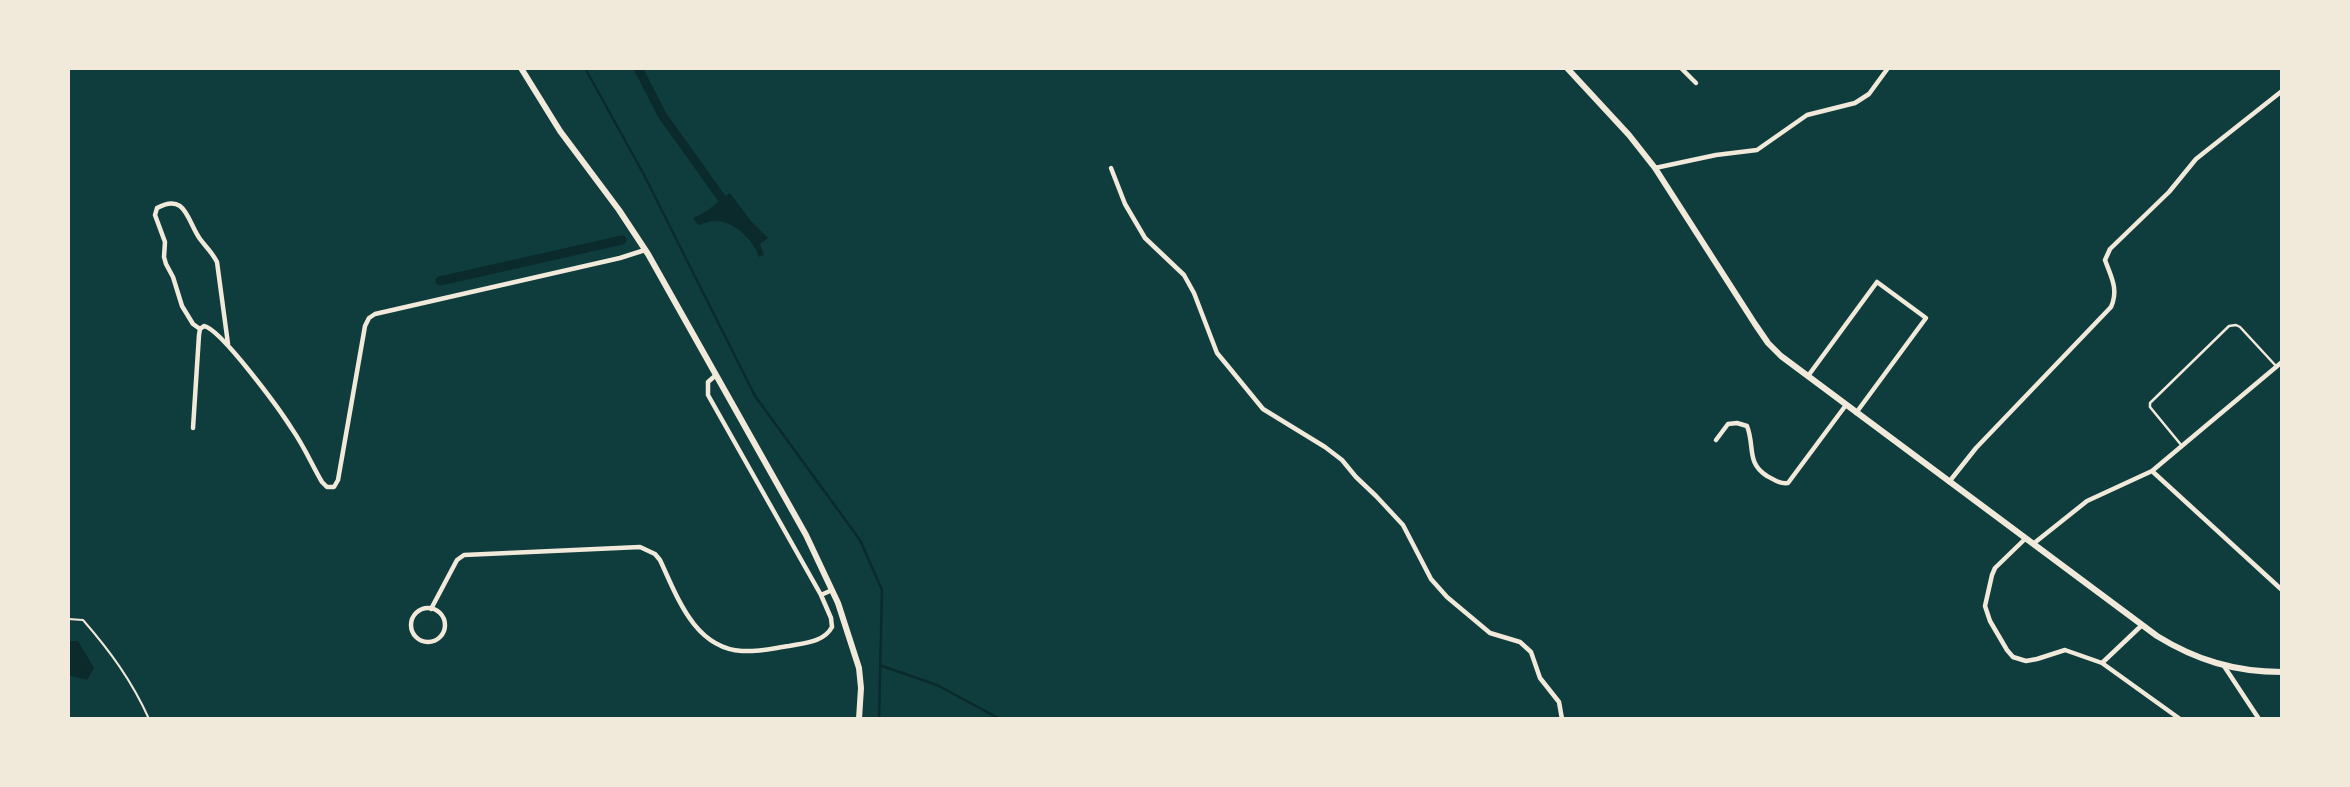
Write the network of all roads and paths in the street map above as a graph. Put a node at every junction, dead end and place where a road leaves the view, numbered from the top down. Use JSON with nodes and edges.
{"nodes":[{"id":1,"x":521,"y":68,"type":"edge"},
{"id":2,"x":1567,"y":68,"type":"edge"},
{"id":3,"x":1681,"y":68,"type":"edge"},
{"id":4,"x":1888,"y":68,"type":"edge"},
{"id":5,"x":1696,"y":83,"type":"dead end"},
{"id":6,"x":2282,"y":91,"type":"edge"},
{"id":7,"x":1655,"y":167,"type":"junction"},
{"id":8,"x":1111,"y":168,"type":"dead end"},
{"id":9,"x":645,"y":250,"type":"junction"},
{"id":10,"x":200,"y":329,"type":"junction"},
{"id":11,"x":228,"y":345,"type":"junction"},
{"id":12,"x":2282,"y":362,"type":"edge"},
{"id":13,"x":2276,"y":366,"type":"junction"},
{"id":14,"x":716,"y":375,"type":"junction"},
{"id":15,"x":1808,"y":377,"type":"junction"},
{"id":16,"x":1846,"y":405,"type":"junction"},
{"id":17,"x":1856,"y":412,"type":"junction"},
{"id":18,"x":193,"y":428,"type":"dead end"},
{"id":19,"x":1716,"y":440,"type":"dead end"},
{"id":20,"x":2182,"y":446,"type":"junction"},
{"id":21,"x":2152,"y":471,"type":"junction"},
{"id":22,"x":1949,"y":482,"type":"junction"},
{"id":23,"x":2025,"y":539,"type":"junction"},
{"id":24,"x":2033,"y":544,"type":"junction"},
{"id":25,"x":832,"y":590,"type":"junction"},
{"id":26,"x":2282,"y":590,"type":"edge"},
{"id":27,"x":821,"y":595,"type":"junction"},
{"id":28,"x":431,"y":609,"type":"junction"},
{"id":29,"x":68,"y":619,"type":"edge"},
{"id":30,"x":2141,"y":626,"type":"junction"},
{"id":31,"x":2102,"y":663,"type":"junction"},
{"id":32,"x":2224,"y":666,"type":"junction"},
{"id":33,"x":2282,"y":671,"type":"edge"},
{"id":34,"x":149,"y":719,"type":"edge"},
{"id":35,"x":859,"y":719,"type":"edge"},
{"id":36,"x":1562,"y":719,"type":"edge"},
{"id":37,"x":2180,"y":719,"type":"edge"},
{"id":38,"x":2259,"y":719,"type":"edge"}],
"edges":[{"from":1,"to":9,"type":"main road"},
{"from":2,"to":7,"type":"main road"},
{"from":3,"to":5,"type":"street"},
{"from":4,"to":7,"type":"street"},
{"from":6,"to":22,"type":"street"},
{"from":7,"to":15,"type":"main road"},
{"from":8,"to":36,"type":"street"},
{"from":9,"to":11,"type":"street"},
{"from":9,"to":14,"type":"main road"},
{"from":10,"to":11,"type":"street"},
{"from":10,"to":11,"type":"street"},
{"from":10,"to":18,"type":"street"},
{"from":12,"to":13,"type":"street"},
{"from":13,"to":20,"type":"street"},
{"from":13,"to":20,"type":"lane"},
{"from":14,"to":25,"type":"main road"},
{"from":14,"to":27,"type":"street"},
{"from":15,"to":16,"type":"main road"},
{"from":15,"to":17,"type":"street"},
{"from":16,"to":17,"type":"main road"},
{"from":16,"to":19,"type":"street"},
{"from":17,"to":22,"type":"main road"},
{"from":20,"to":21,"type":"street"},
{"from":21,"to":24,"type":"street"},
{"from":21,"to":26,"type":"street"},
{"from":22,"to":23,"type":"main road"},
{"from":23,"to":24,"type":"main road"},
{"from":23,"to":31,"type":"street"},
{"from":24,"to":30,"type":"main road"},
{"from":25,"to":27,"type":"street"},
{"from":25,"to":35,"type":"main road"},
{"from":27,"to":28,"type":"street"},
{"from":28,"to":28,"type":"street"},
{"from":29,"to":34,"type":"path"},
{"from":30,"to":31,"type":"street"},
{"from":30,"to":32,"type":"main road"},
{"from":31,"to":37,"type":"street"},
{"from":32,"to":33,"type":"main road"},
{"from":32,"to":38,"type":"street"}]}
